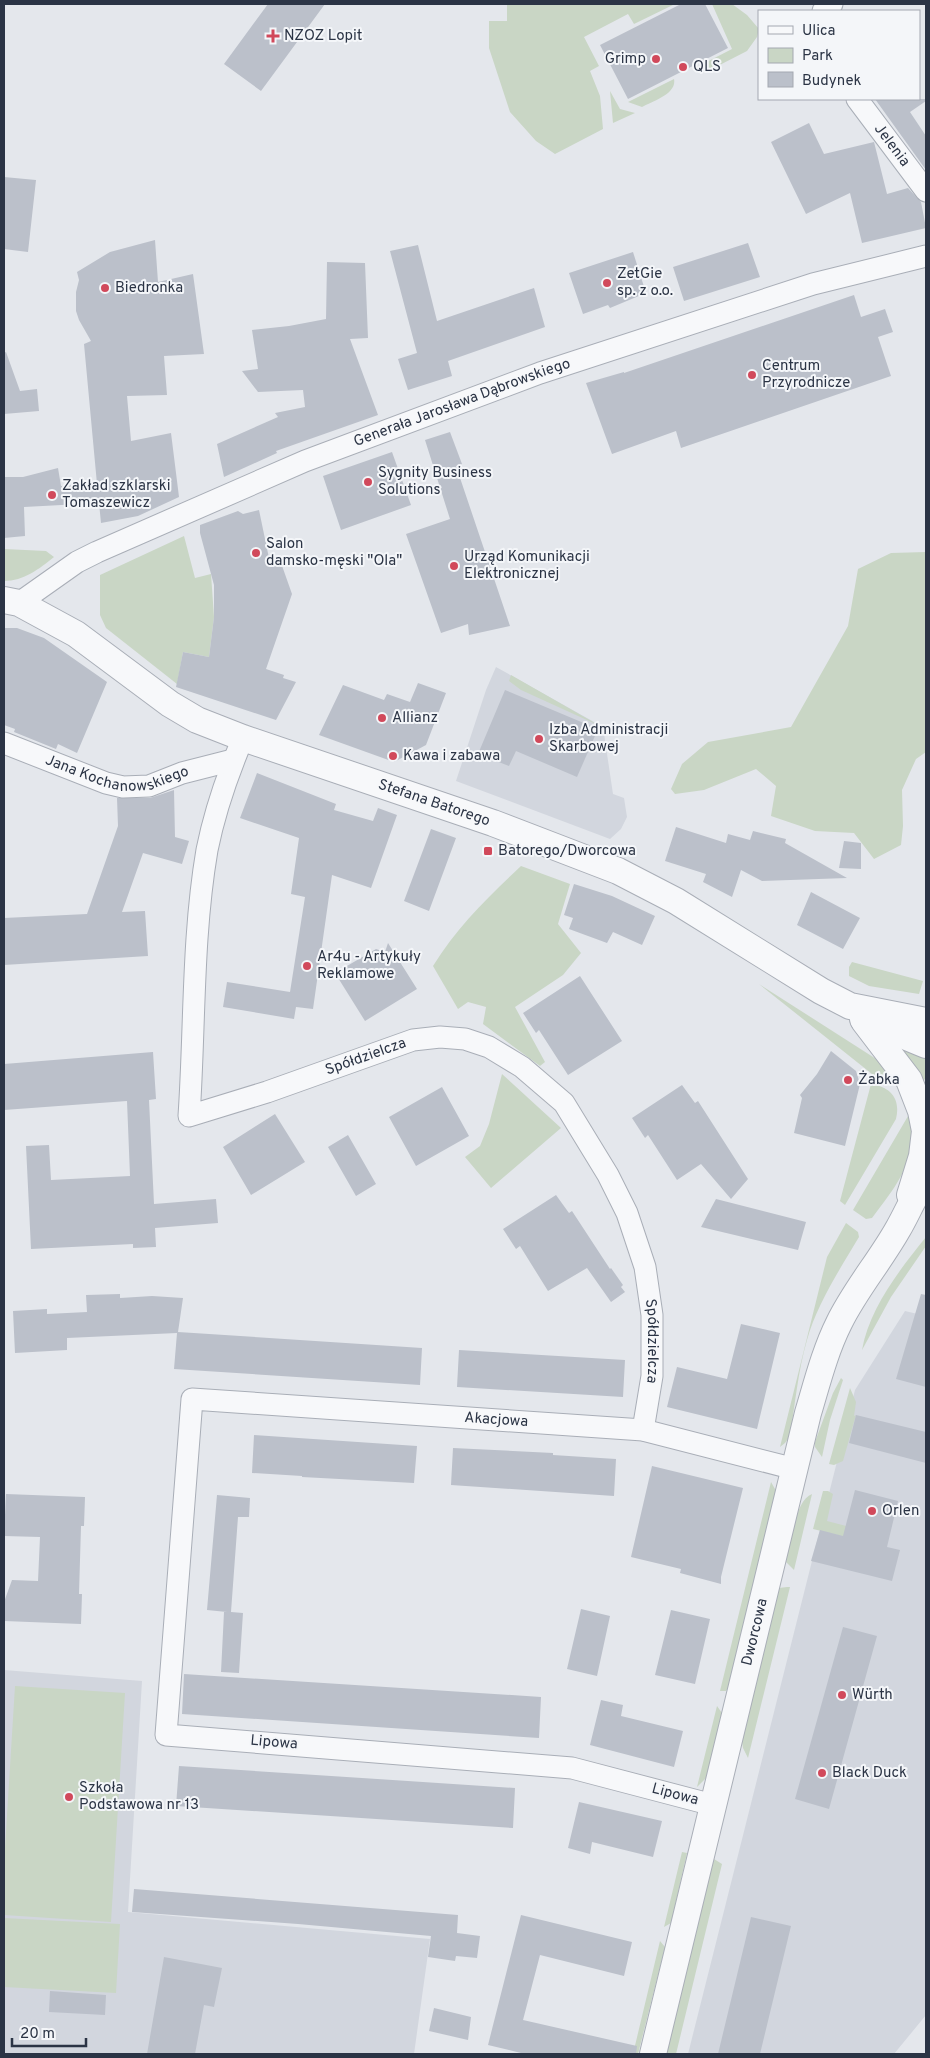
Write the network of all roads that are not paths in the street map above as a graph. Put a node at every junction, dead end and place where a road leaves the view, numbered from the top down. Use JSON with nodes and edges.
{"nodes":[{"id":1,"x":858,"y":100,"type":"edge"},
{"id":2,"x":926,"y":191,"type":"edge"},
{"id":3,"x":926,"y":256,"type":"edge"},
{"id":4,"x":11,"y":602,"type":"edge"},
{"id":5,"x":4,"y":743,"type":"edge"},
{"id":6,"x":238,"y":749,"type":"junction"},
{"id":7,"x":926,"y":1004,"type":"edge"},
{"id":8,"x":861,"y":1012,"type":"junction"},
{"id":9,"x":926,"y":1021,"type":"edge"},
{"id":10,"x":926,"y":1045,"type":"edge"},
{"id":11,"x":926,"y":1179,"type":"edge"},
{"id":12,"x":926,"y":1204,"type":"edge"},
{"id":13,"x":926,"y":1217,"type":"edge"},
{"id":14,"x":899,"y":1229,"type":"junction"},
{"id":15,"x":192,"y":1399,"type":"joint"},
{"id":16,"x":643,"y":1430,"type":"junction"},
{"id":17,"x":795,"y":1469,"type":"junction"},
{"id":18,"x":713,"y":1806,"type":"junction"},
{"id":19,"x":653,"y":2054,"type":"edge"}],
"edges":[{"from":1,"to":2,"type":"street","name":"Jelenia"},
{"from":3,"to":4,"type":"street","name":"Generała Jarosława Dąbrowskiego"},
{"from":4,"to":6,"type":"street","name":"Stefana Batorego"},
{"from":5,"to":6,"type":"street","name":"Jana Kochanowskiego"},
{"from":6,"to":8,"type":"street","name":"Stefana Batorego"},
{"from":6,"to":16,"type":"street","name":"Spółdzielcza"},
{"from":7,"to":8,"type":"street"},
{"from":8,"to":9,"type":"street","name":"Stefana Batorego"},
{"from":8,"to":10,"type":"street","name":"Stefana Batorego"},
{"from":8,"to":14,"type":"street"},
{"from":11,"to":14,"type":"street","name":"Dworcowa"},
{"from":12,"to":14,"type":"street","name":"Dworcowa"},
{"from":13,"to":14,"type":"street"},
{"from":14,"to":17,"type":"street","name":"Dworcowa"},
{"from":15,"to":16,"type":"street","name":"Akacjowa"},
{"from":15,"to":18,"type":"street","name":"Lipowa"},
{"from":16,"to":17,"type":"street","name":"Akacjowa"},
{"from":17,"to":18,"type":"street","name":"Dworcowa"},
{"from":18,"to":19,"type":"street","name":"Dworcowa"}]}
